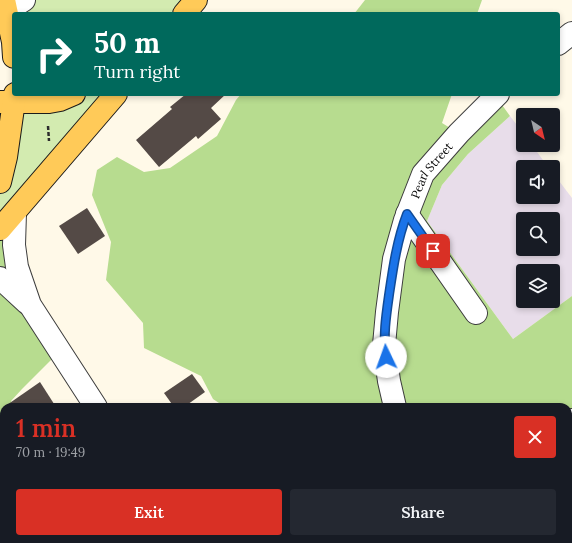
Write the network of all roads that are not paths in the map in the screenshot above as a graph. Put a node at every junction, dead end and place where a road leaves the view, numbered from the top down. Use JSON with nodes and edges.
{"nodes":[{"id":1,"x":196,"y":0,"type":"edge"},
{"id":2,"x":186,"y":12,"type":"edge"},
{"id":3,"x":572,"y":33,"type":"edge"},
{"id":4,"x":560,"y":42,"type":"edge"},
{"id":5,"x":69,"y":96,"type":"edge"},
{"id":6,"x":114,"y":96,"type":"edge"},
{"id":7,"x":496,"y":96,"type":"edge"},
{"id":8,"x":10,"y":99,"type":"edge"},
{"id":9,"x":0,"y":182,"type":"edge"},
{"id":10,"x":15,"y":213,"type":"junction"},
{"id":11,"x":407,"y":214,"type":"junction"},
{"id":12,"x":0,"y":230,"type":"edge"},
{"id":13,"x":0,"y":278,"type":"edge"},
{"id":14,"x":30,"y":305,"type":"junction"},
{"id":15,"x":476,"y":313,"type":"dead end"},
{"id":16,"x":93,"y":403,"type":"edge"},
{"id":17,"x":394,"y":403,"type":"edge"}],
"edges":[{"from":1,"to":2,"type":"main road"},
{"from":3,"to":4,"type":"street"},
{"from":5,"to":8,"type":"main road"},
{"from":6,"to":10,"type":"main road"},
{"from":7,"to":11,"type":"street","name":"Pearl Street"},
{"from":8,"to":9,"type":"main road"},
{"from":10,"to":12,"type":"main road"},
{"from":10,"to":14,"type":"street"},
{"from":11,"to":15,"type":"street"},
{"from":11,"to":17,"type":"street","name":"Pearl Street"},
{"from":13,"to":14,"type":"street"},
{"from":14,"to":16,"type":"street"}]}
